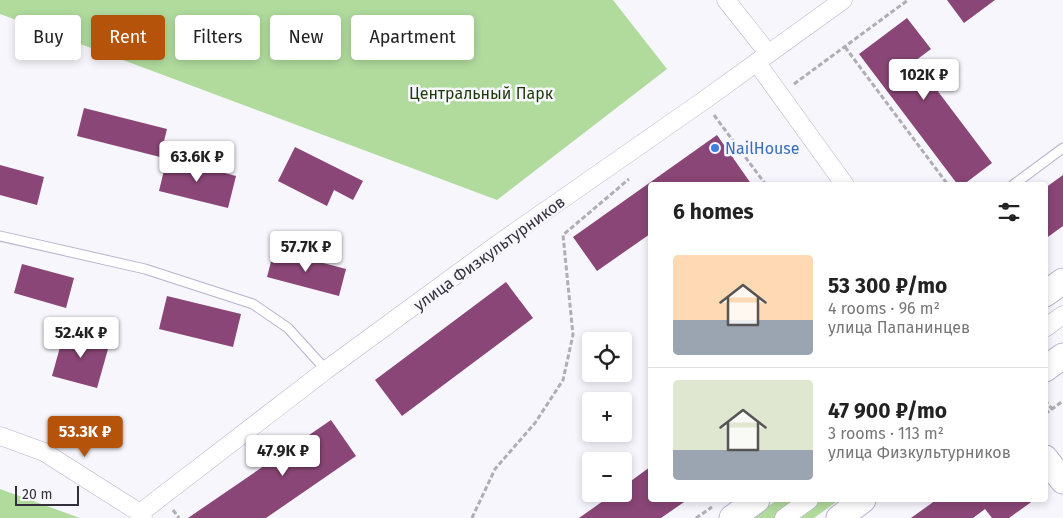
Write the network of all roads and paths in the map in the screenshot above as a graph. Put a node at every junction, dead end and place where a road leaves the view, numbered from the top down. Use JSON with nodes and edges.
{"nodes":[{"id":1,"x":726,"y":0,"type":"edge"},
{"id":2,"x":843,"y":0,"type":"edge"},
{"id":3,"x":908,"y":0,"type":"edge"},
{"id":4,"x":845,"y":47,"type":"junction"},
{"id":5,"x":763,"y":58,"type":"junction"},
{"id":6,"x":793,"y":85,"type":"dead end"},
{"id":7,"x":703,"y":102,"type":"junction"},
{"id":8,"x":1063,"y":148,"type":"edge"},
{"id":9,"x":635,"y":172,"type":"dead end"},
{"id":10,"x":764,"y":182,"type":"edge"},
{"id":11,"x":842,"y":182,"type":"edge"},
{"id":12,"x":946,"y":182,"type":"edge"},
{"id":13,"x":1017,"y":182,"type":"edge"},
{"id":14,"x":0,"y":236,"type":"edge"},
{"id":15,"x":1063,"y":281,"type":"edge"},
{"id":16,"x":1048,"y":292,"type":"edge"},
{"id":17,"x":1063,"y":315,"type":"edge"},
{"id":18,"x":1048,"y":326,"type":"edge"},
{"id":19,"x":1063,"y":356,"type":"edge"},
{"id":20,"x":1048,"y":366,"type":"edge"},
{"id":21,"x":326,"y":370,"type":"junction"},
{"id":22,"x":1063,"y":401,"type":"edge"},
{"id":23,"x":1048,"y":404,"type":"edge"},
{"id":24,"x":1052,"y":410,"type":"junction"},
{"id":25,"x":1048,"y":412,"type":"edge"},
{"id":26,"x":0,"y":436,"type":"edge"},
{"id":27,"x":1048,"y":462,"type":"edge"},
{"id":28,"x":1063,"y":481,"type":"edge"},
{"id":29,"x":754,"y":502,"type":"edge"},
{"id":30,"x":806,"y":502,"type":"edge"},
{"id":31,"x":860,"y":502,"type":"edge"},
{"id":32,"x":142,"y":516,"type":"edge"},
{"id":33,"x":472,"y":518,"type":"edge"},
{"id":34,"x":732,"y":518,"type":"edge"},
{"id":35,"x":784,"y":518,"type":"edge"},
{"id":36,"x":839,"y":518,"type":"edge"}],
"edges":[{"from":1,"to":5,"type":"street"},
{"from":2,"to":5,"type":"street","name":"улица Физкультурников"},
{"from":3,"to":4,"type":"path"},
{"from":4,"to":6,"type":"path"},
{"from":4,"to":12,"type":"path"},
{"from":5,"to":7,"type":"street","name":"улица Физкультурников"},
{"from":5,"to":11,"type":"street"},
{"from":7,"to":10,"type":"path"},
{"from":7,"to":21,"type":"street","name":"улица Физкультурников"},
{"from":8,"to":13,"type":"lane"},
{"from":9,"to":33,"type":"path"},
{"from":14,"to":21,"type":"lane"},
{"from":15,"to":16,"type":"street"},
{"from":17,"to":18,"type":"street"},
{"from":19,"to":20,"type":"street"},
{"from":21,"to":32,"type":"street","name":"улица Физкультурников"},
{"from":22,"to":24,"type":"path"},
{"from":23,"to":24,"type":"path"},
{"from":24,"to":25,"type":"path"},
{"from":26,"to":32,"type":"street"},
{"from":27,"to":28,"type":"street"},
{"from":29,"to":34,"type":"street"},
{"from":30,"to":35,"type":"street"},
{"from":31,"to":36,"type":"street"}]}
